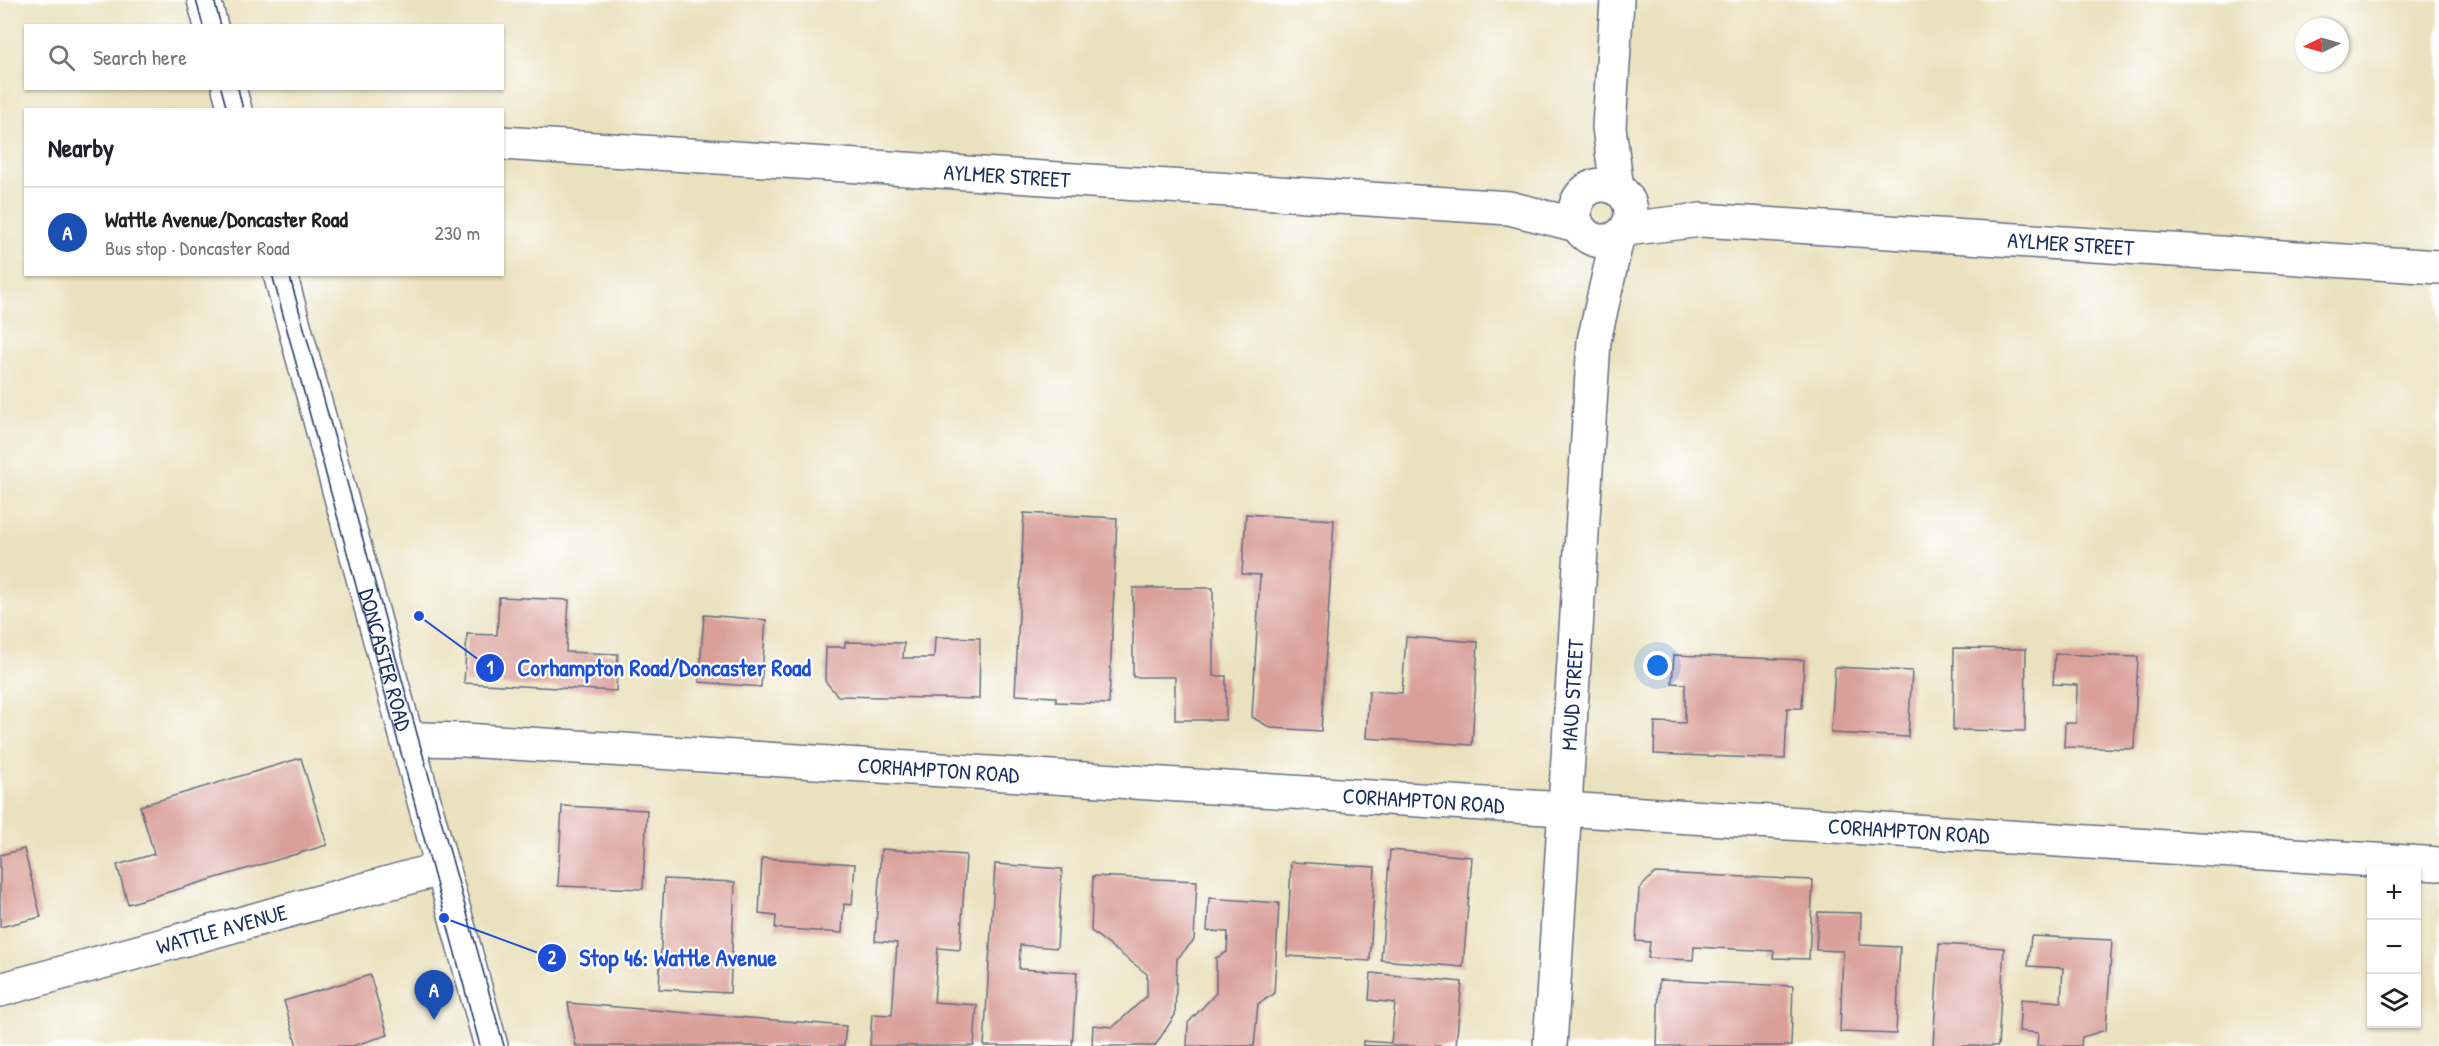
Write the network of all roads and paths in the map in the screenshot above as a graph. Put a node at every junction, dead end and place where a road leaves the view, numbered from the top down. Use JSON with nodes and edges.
{"nodes":[{"id":1,"x":204,"y":0,"type":"edge"},
{"id":2,"x":1617,"y":0,"type":"edge"},
{"id":3,"x":210,"y":24,"type":"edge"},
{"id":4,"x":229,"y":90,"type":"edge"},
{"id":5,"x":234,"y":108,"type":"edge"},
{"id":6,"x":504,"y":143,"type":"edge"},
{"id":7,"x":1602,"y":213,"type":"junction"},
{"id":8,"x":2439,"y":267,"type":"edge"},
{"id":9,"x":281,"y":276,"type":"edge"},
{"id":10,"x":409,"y":742,"type":"junction"},
{"id":11,"x":1565,"y":808,"type":"junction"},
{"id":12,"x":2439,"y":864,"type":"edge"},
{"id":13,"x":443,"y":868,"type":"junction"},
{"id":14,"x":0,"y":990,"type":"edge"},
{"id":15,"x":491,"y":1046,"type":"edge"},
{"id":16,"x":1550,"y":1046,"type":"edge"}],
"edges":[{"from":1,"to":3,"type":"street"},
{"from":2,"to":7,"type":"street","name":"MAUD STREET"},
{"from":4,"to":5,"type":"street"},
{"from":6,"to":7,"type":"street","name":"AYLMER STREET"},
{"from":7,"to":8,"type":"street","name":"AYLMER STREET"},
{"from":7,"to":11,"type":"street","name":"MAUD STREET"},
{"from":9,"to":10,"type":"street","name":"DONCASTER ROAD"},
{"from":10,"to":11,"type":"street","name":"CORHAMPTON ROAD"},
{"from":10,"to":13,"type":"street","name":"DONCASTER ROAD"},
{"from":11,"to":12,"type":"street","name":"CORHAMPTON ROAD"},
{"from":11,"to":16,"type":"street","name":"MAUD STREET"},
{"from":13,"to":14,"type":"street","name":"WATTLE AVENUE"},
{"from":13,"to":15,"type":"street","name":"DONCASTER ROAD"}]}
